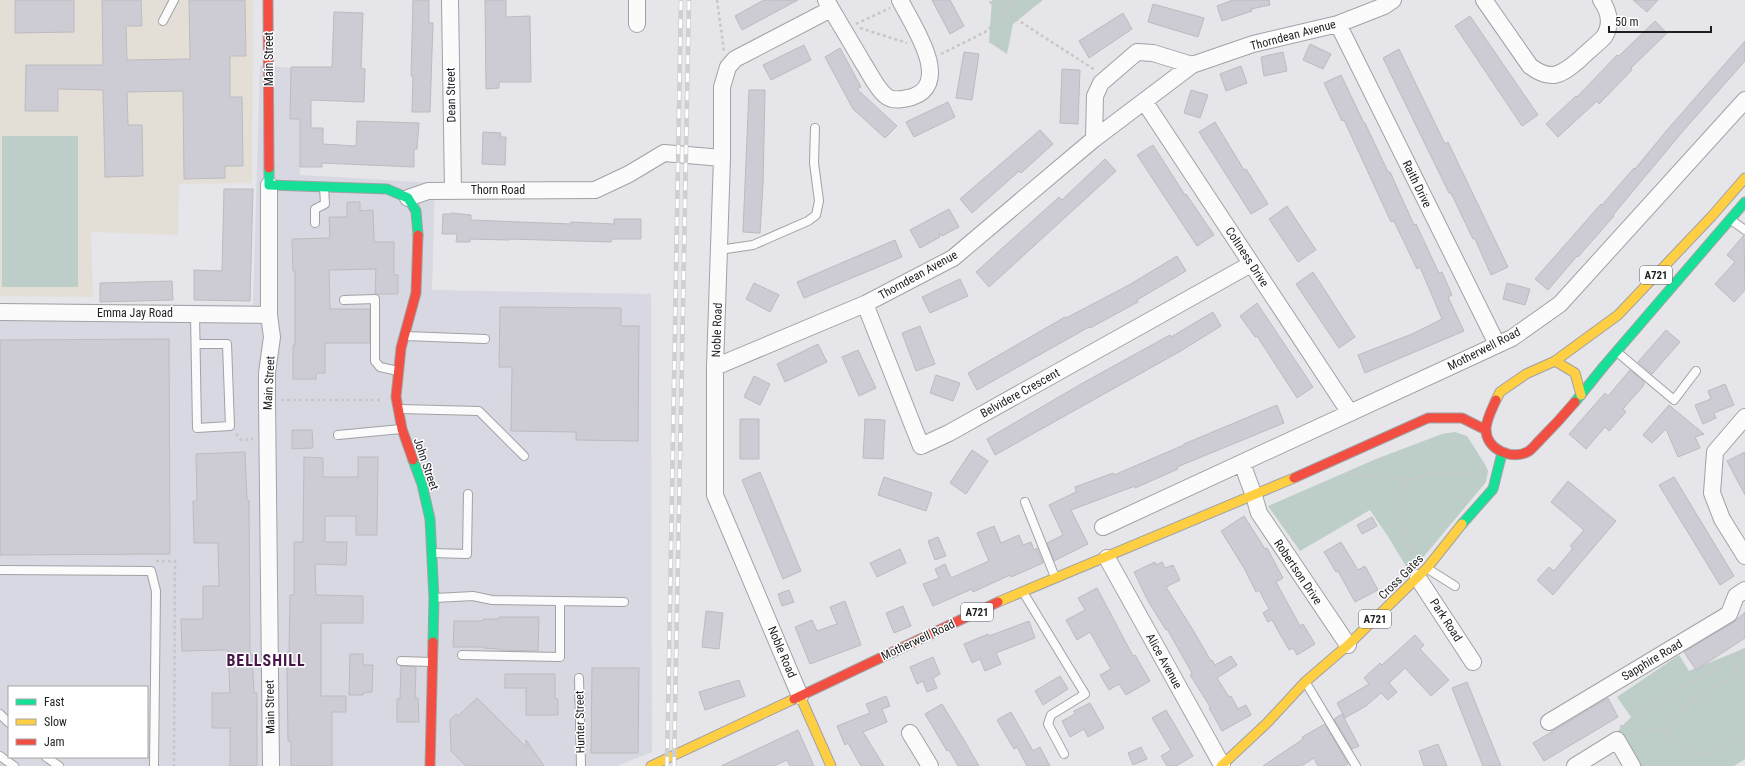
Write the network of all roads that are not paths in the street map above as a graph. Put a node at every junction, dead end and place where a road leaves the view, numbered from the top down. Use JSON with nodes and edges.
{"nodes":[{"id":1,"x":174,"y":0,"type":"edge"},
{"id":2,"x":268,"y":0,"type":"edge"},
{"id":3,"x":450,"y":0,"type":"edge"},
{"id":4,"x":637,"y":0,"type":"edge"},
{"id":5,"x":1392,"y":0,"type":"edge"},
{"id":6,"x":1484,"y":0,"type":"edge"},
{"id":7,"x":1601,"y":0,"type":"edge"},
{"id":8,"x":900,"y":1,"type":"edge"},
{"id":9,"x":829,"y":4,"type":"edge"},
{"id":10,"x":163,"y":21,"type":"dead end"},
{"id":11,"x":637,"y":24,"type":"dead end"},
{"id":12,"x":1338,"y":24,"type":"junction"},
{"id":13,"x":1192,"y":65,"type":"junction"},
{"id":14,"x":1745,"y":100,"type":"edge"},
{"id":15,"x":1144,"y":101,"type":"junction"},
{"id":16,"x":815,"y":128,"type":"dead end"},
{"id":17,"x":1094,"y":139,"type":"junction"},
{"id":18,"x":722,"y":158,"type":"junction"},
{"id":19,"x":1745,"y":178,"type":"edge"},
{"id":20,"x":268,"y":185,"type":"junction"},
{"id":21,"x":324,"y":187,"type":"junction"},
{"id":22,"x":453,"y":190,"type":"junction"},
{"id":23,"x":408,"y":198,"type":"junction"},
{"id":24,"x":1745,"y":202,"type":"edge"},
{"id":25,"x":1730,"y":219,"type":"junction"},
{"id":26,"x":315,"y":223,"type":"dead end"},
{"id":27,"x":1745,"y":230,"type":"edge"},
{"id":28,"x":719,"y":250,"type":"junction"},
{"id":29,"x":1251,"y":264,"type":"junction"},
{"id":30,"x":344,"y":300,"type":"dead end"},
{"id":31,"x":865,"y":304,"type":"junction"},
{"id":32,"x":0,"y":312,"type":"edge"},
{"id":33,"x":195,"y":314,"type":"junction"},
{"id":34,"x":269,"y":315,"type":"junction"},
{"id":35,"x":404,"y":336,"type":"junction"},
{"id":36,"x":485,"y":339,"type":"dead end"},
{"id":37,"x":196,"y":344,"type":"junction"},
{"id":38,"x":1497,"y":344,"type":"junction"},
{"id":39,"x":1616,"y":352,"type":"junction"},
{"id":40,"x":1555,"y":361,"type":"junction"},
{"id":41,"x":715,"y":367,"type":"junction"},
{"id":42,"x":398,"y":371,"type":"junction"},
{"id":43,"x":1696,"y":371,"type":"dead end"},
{"id":44,"x":1581,"y":395,"type":"junction"},
{"id":45,"x":399,"y":409,"type":"junction"},
{"id":46,"x":1350,"y":413,"type":"junction"},
{"id":47,"x":1745,"y":416,"type":"edge"},
{"id":48,"x":402,"y":429,"type":"junction"},
{"id":49,"x":1486,"y":430,"type":"junction"},
{"id":50,"x":338,"y":435,"type":"dead end"},
{"id":51,"x":1502,"y":453,"type":"junction"},
{"id":52,"x":524,"y":456,"type":"dead end"},
{"id":53,"x":1242,"y":463,"type":"junction"},
{"id":54,"x":468,"y":494,"type":"dead end"},
{"id":55,"x":1254,"y":496,"type":"junction"},
{"id":56,"x":1024,"y":502,"type":"dead end"},
{"id":57,"x":1103,"y":527,"type":"dead end"},
{"id":58,"x":432,"y":553,"type":"junction"},
{"id":59,"x":1745,"y":556,"type":"edge"},
{"id":60,"x":1107,"y":558,"type":"junction"},
{"id":61,"x":0,"y":570,"type":"edge"},
{"id":62,"x":1423,"y":573,"type":"junction"},
{"id":63,"x":1056,"y":578,"type":"junction"},
{"id":64,"x":1455,"y":586,"type":"dead end"},
{"id":65,"x":1745,"y":590,"type":"edge"},
{"id":66,"x":1022,"y":591,"type":"junction"},
{"id":67,"x":434,"y":598,"type":"junction"},
{"id":68,"x":560,"y":602,"type":"junction"},
{"id":69,"x":624,"y":602,"type":"dead end"},
{"id":70,"x":1348,"y":645,"type":"junction"},
{"id":71,"x":462,"y":655,"type":"dead end"},
{"id":72,"x":401,"y":661,"type":"dead end"},
{"id":73,"x":432,"y":662,"type":"junction"},
{"id":74,"x":1473,"y":662,"type":"dead end"},
{"id":75,"x":579,"y":678,"type":"dead end"},
{"id":76,"x":1305,"y":682,"type":"junction"},
{"id":77,"x":800,"y":696,"type":"junction"},
{"id":78,"x":0,"y":714,"type":"edge"},
{"id":79,"x":8,"y":722,"type":"edge"},
{"id":80,"x":1549,"y":722,"type":"dead end"},
{"id":81,"x":910,"y":733,"type":"dead end"},
{"id":82,"x":1064,"y":754,"type":"dead end"},
{"id":83,"x":0,"y":756,"type":"edge"},
{"id":84,"x":47,"y":758,"type":"edge"},
{"id":85,"x":14,"y":766,"type":"edge"},
{"id":86,"x":59,"y":766,"type":"edge"},
{"id":87,"x":154,"y":766,"type":"edge"},
{"id":88,"x":270,"y":766,"type":"edge"},
{"id":89,"x":430,"y":766,"type":"edge"},
{"id":90,"x":581,"y":766,"type":"edge"},
{"id":91,"x":651,"y":766,"type":"edge"},
{"id":92,"x":831,"y":766,"type":"edge"},
{"id":93,"x":930,"y":766,"type":"edge"},
{"id":94,"x":1222,"y":766,"type":"edge"},
{"id":95,"x":1356,"y":766,"type":"edge"},
{"id":96,"x":1575,"y":766,"type":"edge"},
{"id":97,"x":1632,"y":766,"type":"edge"}],
"edges":[{"from":1,"to":10,"type":"lane"},
{"from":2,"to":20,"type":"main road","name":"Main Street"},
{"from":3,"to":22,"type":"street","name":"Dean Street"},
{"from":4,"to":11,"type":"street"},
{"from":5,"to":12,"type":"street","name":"Thorndean Avenue"},
{"from":6,"to":7,"type":"street"},
{"from":8,"to":9,"type":"street"},
{"from":9,"to":18,"type":"street","name":"Noble Road"},
{"from":12,"to":13,"type":"street","name":"Thorndean Avenue"},
{"from":12,"to":38,"type":"street","name":"Raith Drive"},
{"from":13,"to":15,"type":"street","name":"Thorndean Avenue"},
{"from":13,"to":17,"type":"street"},
{"from":14,"to":38,"type":"street","name":"Motherwell Road"},
{"from":15,"to":17,"type":"street","name":"Thorndean Avenue"},
{"from":15,"to":29,"type":"street","name":"Coltness Drive"},
{"from":16,"to":28,"type":"lane"},
{"from":17,"to":31,"type":"street","name":"Thorndean Avenue"},
{"from":18,"to":22,"type":"street","name":"Thorn Road"},
{"from":18,"to":28,"type":"street","name":"Noble Road"},
{"from":19,"to":40,"type":"main road","number":"A721"},
{"from":20,"to":21,"type":"main road"},
{"from":20,"to":34,"type":"street","name":"Main Street"},
{"from":21,"to":23,"type":"main road"},
{"from":21,"to":26,"type":"lane"},
{"from":22,"to":23,"type":"street","name":"Thorn Road"},
{"from":23,"to":35,"type":"main road","name":"John Street"},
{"from":24,"to":25,"type":"main road","number":"A721"},
{"from":25,"to":27,"type":"lane"},
{"from":25,"to":39,"type":"main road","number":"A721"},
{"from":28,"to":41,"type":"street","name":"Noble Road"},
{"from":29,"to":31,"type":"street","name":"Belvidere Crescent"},
{"from":29,"to":46,"type":"street","name":"Coltness Drive"},
{"from":30,"to":42,"type":"lane"},
{"from":31,"to":41,"type":"street","name":"Thorndean Avenue"},
{"from":32,"to":33,"type":"street","name":"Emma Jay Road"},
{"from":33,"to":34,"type":"street","name":"Emma Jay Road"},
{"from":33,"to":37,"type":"lane"},
{"from":34,"to":88,"type":"street","name":"Main Street"},
{"from":35,"to":36,"type":"lane"},
{"from":35,"to":42,"type":"main road","name":"John Street"},
{"from":37,"to":37,"type":"lane"},
{"from":38,"to":46,"type":"street","name":"Motherwell Road"},
{"from":39,"to":43,"type":"lane"},
{"from":39,"to":44,"type":"main road","number":"A721"},
{"from":40,"to":44,"type":"main road"},
{"from":40,"to":49,"type":"main road","number":"A721"},
{"from":41,"to":77,"type":"street","name":"Noble Road"},
{"from":42,"to":45,"type":"main road","name":"John Street"},
{"from":44,"to":51,"type":"main road","number":"A721"},
{"from":45,"to":48,"type":"main road","name":"John Street"},
{"from":45,"to":52,"type":"lane"},
{"from":46,"to":53,"type":"street","name":"Motherwell Road"},
{"from":47,"to":59,"type":"street"},
{"from":48,"to":50,"type":"lane"},
{"from":48,"to":58,"type":"main road","name":"John Street"},
{"from":49,"to":51,"type":"main road"},
{"from":49,"to":55,"type":"main road","name":"Motherwell Road","number":"A721"},
{"from":51,"to":62,"type":"main road","name":"Cross Gates","number":"A721"},
{"from":53,"to":55,"type":"street"},
{"from":53,"to":57,"type":"street","name":"Motherwell Road"},
{"from":54,"to":58,"type":"lane"},
{"from":55,"to":60,"type":"main road","name":"Motherwell Road","number":"A721"},
{"from":55,"to":70,"type":"street","name":"Robertson Drive"},
{"from":56,"to":63,"type":"lane"},
{"from":58,"to":67,"type":"main road","name":"John Street"},
{"from":60,"to":63,"type":"main road","name":"Motherwell Road","number":"A721"},
{"from":60,"to":94,"type":"street","name":"Alice Avenue"},
{"from":61,"to":87,"type":"lane"},
{"from":62,"to":64,"type":"lane"},
{"from":62,"to":70,"type":"main road","name":"Cross Gates","number":"A721"},
{"from":62,"to":74,"type":"street","name":"Park Road"},
{"from":63,"to":66,"type":"main road","name":"Motherwell Road","number":"A721"},
{"from":65,"to":80,"type":"street","name":"Sapphire Road"},
{"from":66,"to":77,"type":"main road","name":"Motherwell Road","number":"A721"},
{"from":66,"to":82,"type":"lane"},
{"from":67,"to":68,"type":"lane"},
{"from":67,"to":73,"type":"main road","name":"John Street"},
{"from":68,"to":69,"type":"lane"},
{"from":68,"to":71,"type":"lane"},
{"from":70,"to":76,"type":"main road","name":"Cross Gates","number":"A721"},
{"from":72,"to":73,"type":"lane"},
{"from":73,"to":89,"type":"main road","name":"John Street"},
{"from":75,"to":90,"type":"lane","name":"Hunter Street"},
{"from":76,"to":94,"type":"main road","name":"Cross Gates","number":"A721"},
{"from":76,"to":95,"type":"lane"},
{"from":77,"to":91,"type":"main road","name":"Motherwell Road","number":"A721"},
{"from":77,"to":92,"type":"main road"},
{"from":78,"to":79,"type":"lane"},
{"from":81,"to":93,"type":"street"},
{"from":83,"to":85,"type":"lane"},
{"from":84,"to":86,"type":"lane"},
{"from":96,"to":97,"type":"street"}]}
